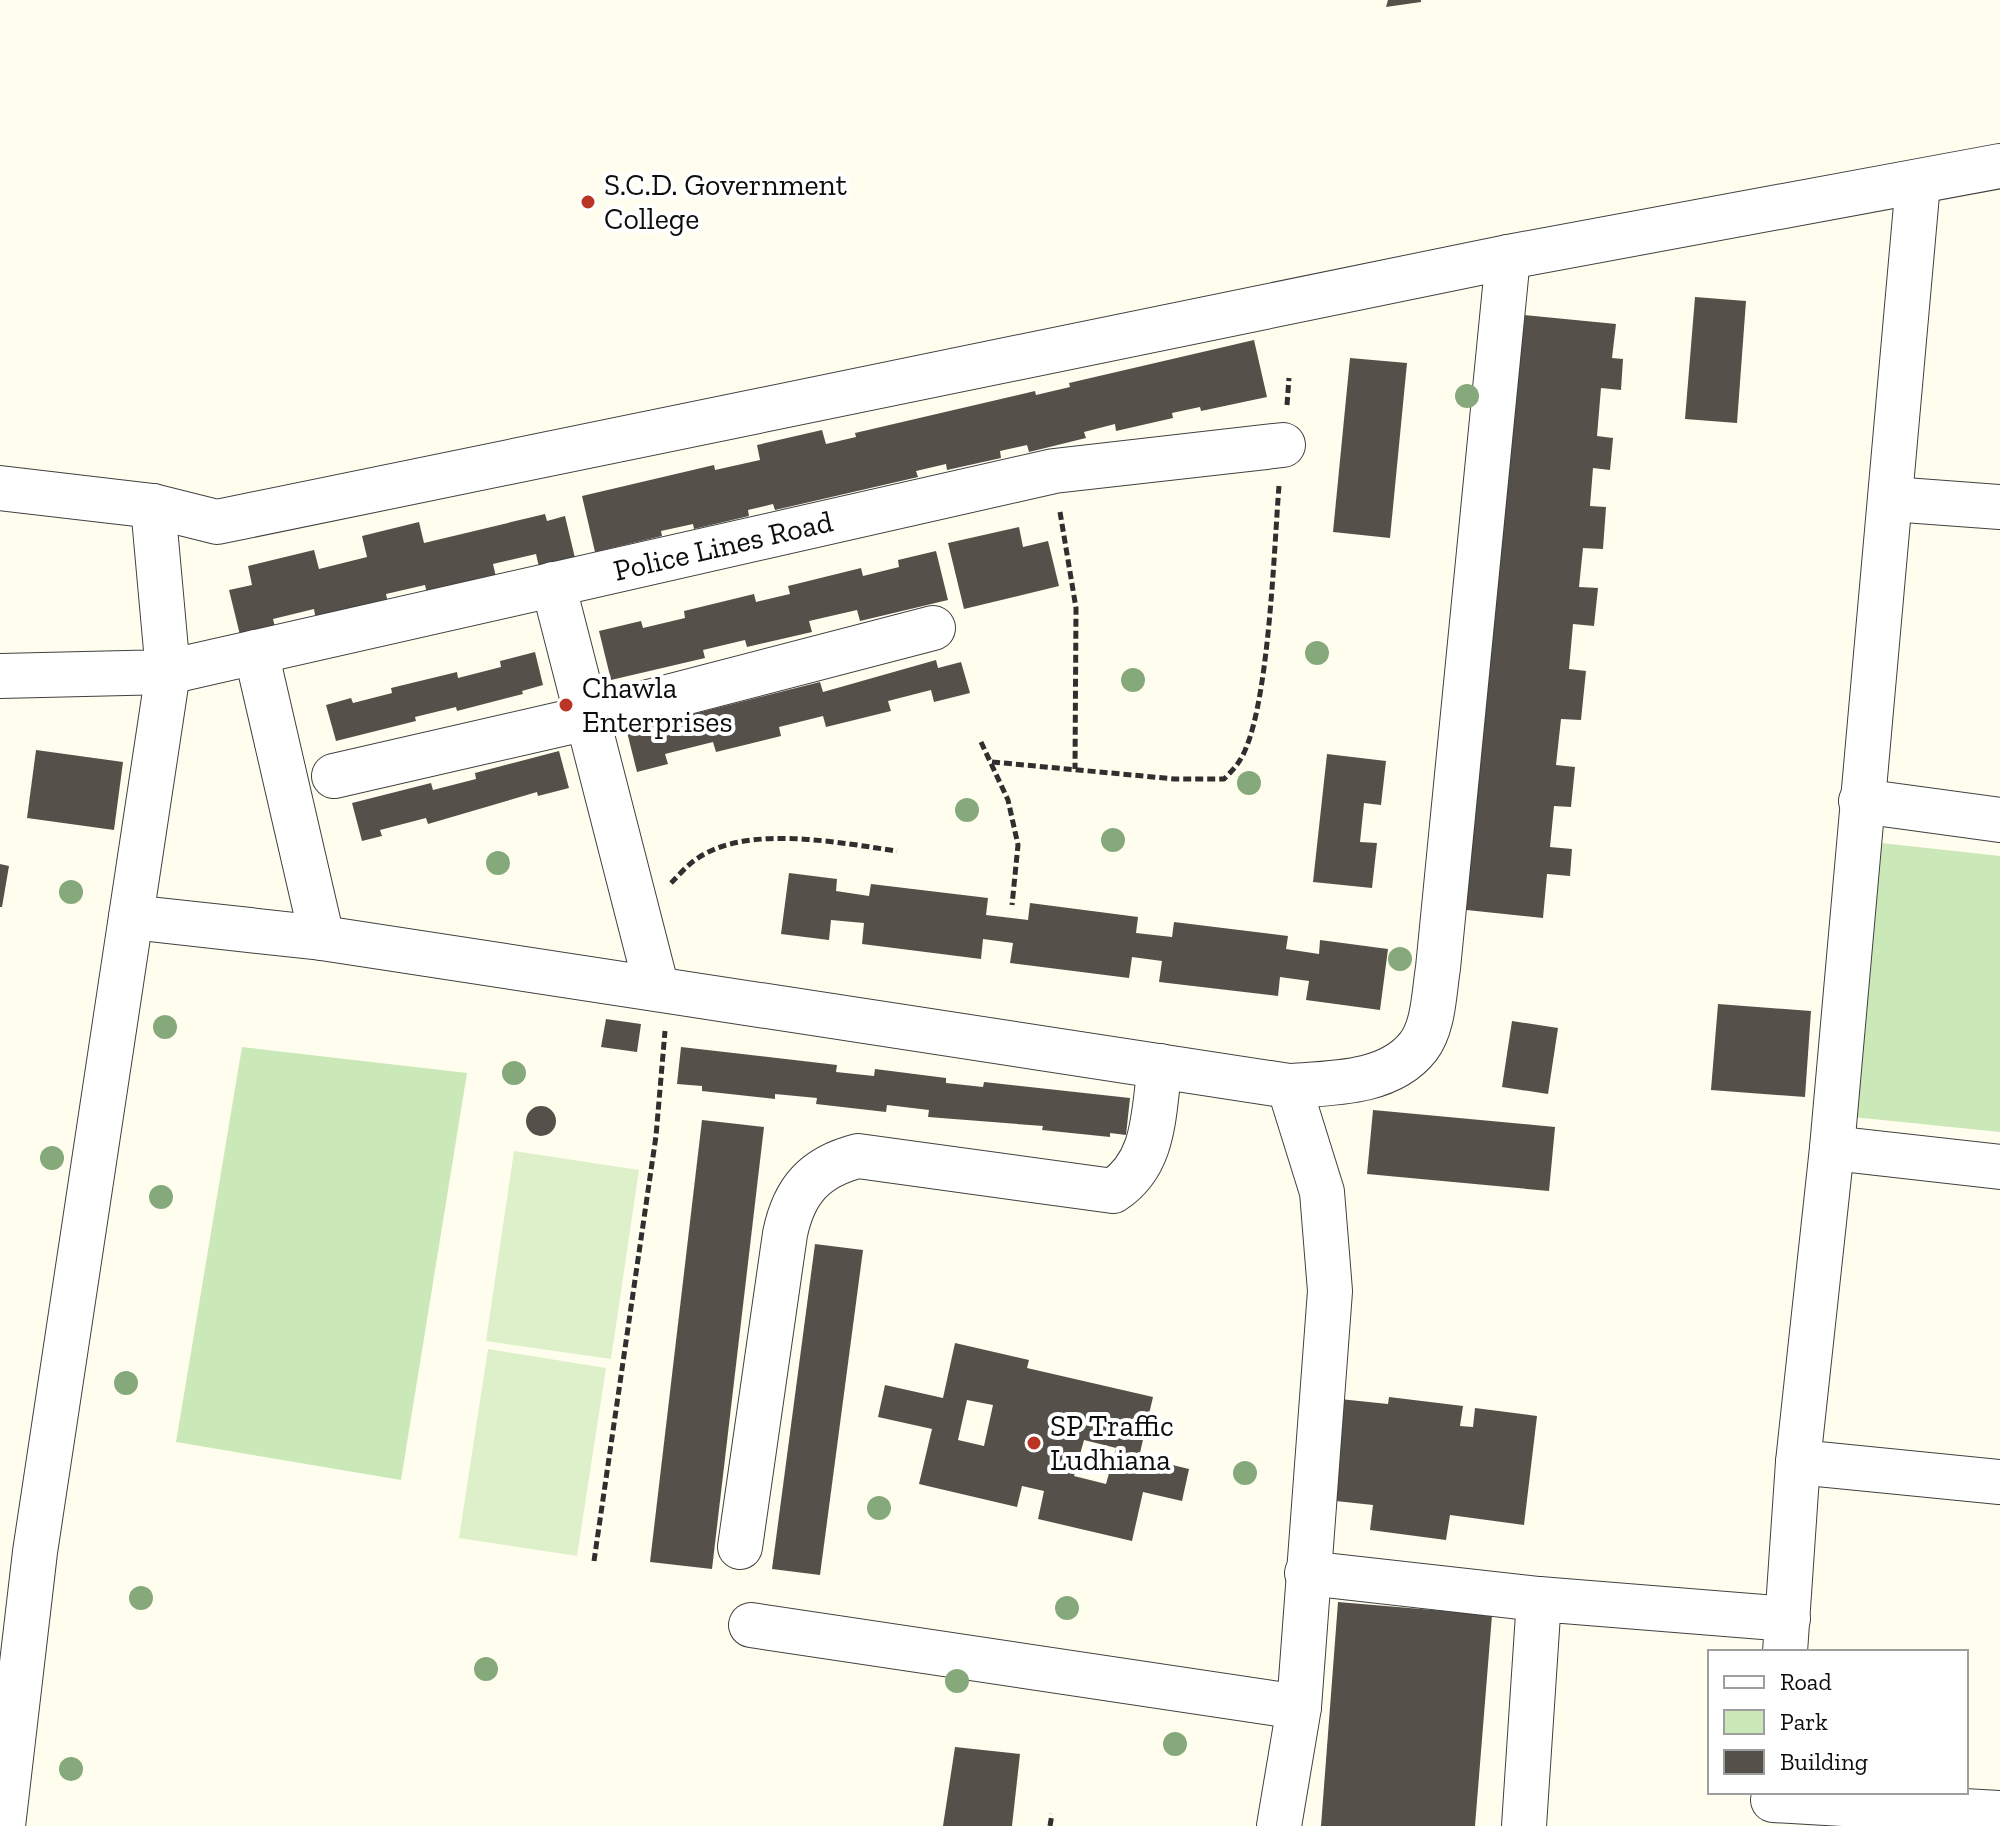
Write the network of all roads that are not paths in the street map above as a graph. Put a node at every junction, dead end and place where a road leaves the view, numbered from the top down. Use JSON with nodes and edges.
{"nodes":[{"id":1,"x":2000,"y":166,"type":"edge"},
{"id":2,"x":1918,"y":183,"type":"junction"},
{"id":3,"x":1508,"y":257,"type":"junction"},
{"id":4,"x":1283,"y":445,"type":"road end"},
{"id":5,"x":0,"y":488,"type":"edge"},
{"id":6,"x":1891,"y":499,"type":"junction"},
{"id":7,"x":153,"y":506,"type":"junction"},
{"id":8,"x":2000,"y":507,"type":"edge"},
{"id":9,"x":553,"y":584,"type":"junction"},
{"id":10,"x":933,"y":628,"type":"dead end"},
{"id":11,"x":256,"y":652,"type":"junction"},
{"id":12,"x":168,"y":672,"type":"junction"},
{"id":13,"x":0,"y":676,"type":"edge"},
{"id":14,"x":587,"y":718,"type":"junction"},
{"id":15,"x":334,"y":776,"type":"dead end"},
{"id":16,"x":1861,"y":801,"type":"junction"},
{"id":17,"x":2000,"y":820,"type":"edge"},
{"id":18,"x":131,"y":917,"type":"junction"},
{"id":19,"x":322,"y":938,"type":"junction"},
{"id":20,"x":657,"y":989,"type":"junction"},
{"id":21,"x":1160,"y":1066,"type":"junction"},
{"id":22,"x":1289,"y":1086,"type":"junction"},
{"id":23,"x":1832,"y":1148,"type":"junction"},
{"id":24,"x":2000,"y":1167,"type":"edge"},
{"id":25,"x":1798,"y":1462,"type":"junction"},
{"id":26,"x":2000,"y":1482,"type":"edge"},
{"id":27,"x":740,"y":1547,"type":"dead end"},
{"id":28,"x":1307,"y":1573,"type":"junction"},
{"id":29,"x":1539,"y":1599,"type":"junction"},
{"id":30,"x":751,"y":1625,"type":"dead end"},
{"id":31,"x":1787,"y":1635,"type":"edge"},
{"id":32,"x":1299,"y":1707,"type":"junction"},
{"id":33,"x":1773,"y":1806,"type":"edge"},
{"id":34,"x":2000,"y":1813,"type":"edge"},
{"id":35,"x":3,"y":1826,"type":"edge"},
{"id":36,"x":1279,"y":1826,"type":"edge"},
{"id":37,"x":1524,"y":1826,"type":"edge"}],
"edges":[{"from":1,"to":2,"type":"street"},
{"from":2,"to":3,"type":"street"},
{"from":2,"to":6,"type":"street"},
{"from":3,"to":7,"type":"street"},
{"from":3,"to":22,"type":"street"},
{"from":4,"to":9,"type":"street","name":"Police Lines Road"},
{"from":5,"to":7,"type":"street"},
{"from":6,"to":8,"type":"street"},
{"from":6,"to":16,"type":"street"},
{"from":7,"to":12,"type":"street"},
{"from":9,"to":11,"type":"street","name":"Police Lines Road"},
{"from":9,"to":14,"type":"street"},
{"from":10,"to":14,"type":"street"},
{"from":11,"to":12,"type":"street","name":"Police Lines Road"},
{"from":11,"to":19,"type":"street"},
{"from":12,"to":13,"type":"street","name":"Police Lines Road"},
{"from":12,"to":18,"type":"street"},
{"from":14,"to":15,"type":"street"},
{"from":14,"to":20,"type":"street"},
{"from":16,"to":17,"type":"street"},
{"from":16,"to":23,"type":"street"},
{"from":18,"to":19,"type":"street"},
{"from":18,"to":35,"type":"street"},
{"from":19,"to":20,"type":"street"},
{"from":20,"to":21,"type":"street"},
{"from":21,"to":22,"type":"street"},
{"from":21,"to":27,"type":"street"},
{"from":22,"to":28,"type":"street"},
{"from":23,"to":24,"type":"street"},
{"from":23,"to":25,"type":"street"},
{"from":25,"to":26,"type":"street"},
{"from":25,"to":31,"type":"street"},
{"from":28,"to":29,"type":"street"},
{"from":28,"to":32,"type":"street"},
{"from":29,"to":31,"type":"street"},
{"from":29,"to":37,"type":"street"},
{"from":30,"to":32,"type":"street"},
{"from":32,"to":36,"type":"street"},
{"from":33,"to":34,"type":"street"}]}
